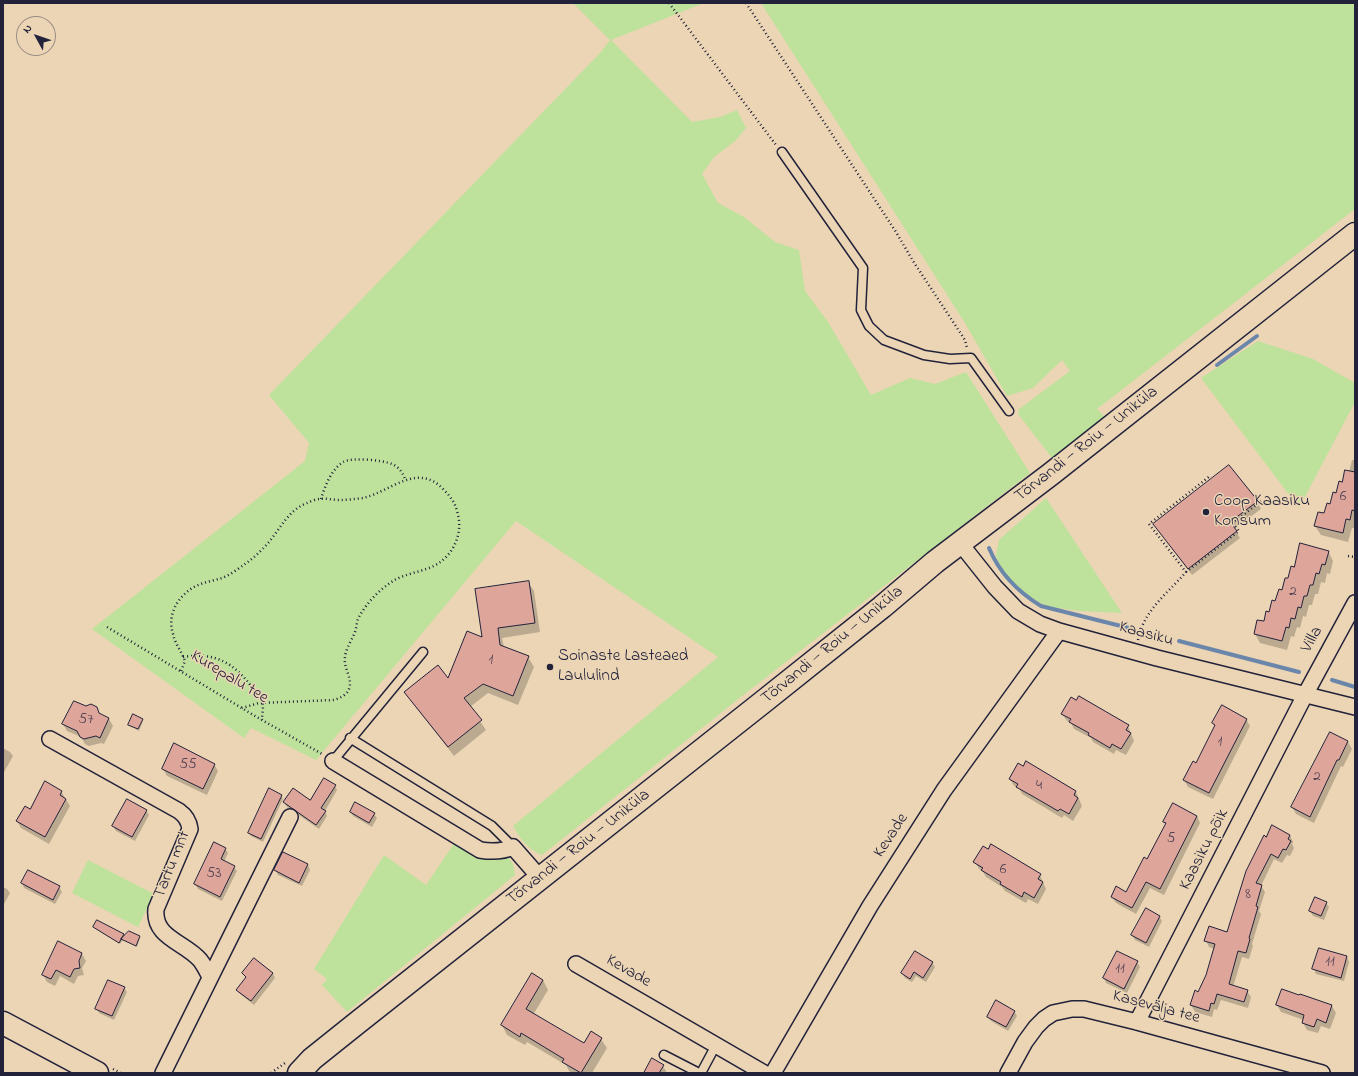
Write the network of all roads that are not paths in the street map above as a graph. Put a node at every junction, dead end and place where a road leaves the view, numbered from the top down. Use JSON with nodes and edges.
{"nodes":[{"id":1,"x":782,"y":152,"type":"road end"},
{"id":2,"x":1355,"y":234,"type":"edge"},
{"id":3,"x":1010,"y":411,"type":"dead end"},
{"id":4,"x":960,"y":543,"type":"junction"},
{"id":5,"x":1355,"y":603,"type":"edge"},
{"id":6,"x":1059,"y":631,"type":"junction"},
{"id":7,"x":423,"y":652,"type":"dead end"},
{"id":8,"x":1305,"y":695,"type":"junction"},
{"id":9,"x":1355,"y":707,"type":"edge"},
{"id":10,"x":350,"y":738,"type":"junction"},
{"id":11,"x":50,"y":739,"type":"dead end"},
{"id":12,"x":333,"y":761,"type":"joint"},
{"id":13,"x":290,"y":818,"type":"dead end"},
{"id":14,"x":513,"y":847,"type":"junction"},
{"id":15,"x":541,"y":879,"type":"junction"},
{"id":16,"x":576,"y":964,"type":"dead end"},
{"id":17,"x":210,"y":976,"type":"junction"},
{"id":18,"x":1137,"y":1022,"type":"junction"},
{"id":19,"x":3,"y":1023,"type":"edge"},
{"id":20,"x":716,"y":1045,"type":"junction"},
{"id":21,"x":664,"y":1055,"type":"dead end"},
{"id":22,"x":305,"y":1066,"type":"edge"},
{"id":23,"x":97,"y":1073,"type":"edge"},
{"id":24,"x":163,"y":1073,"type":"edge"},
{"id":25,"x":288,"y":1073,"type":"edge"},
{"id":26,"x":700,"y":1073,"type":"edge"},
{"id":27,"x":764,"y":1073,"type":"edge"},
{"id":28,"x":773,"y":1073,"type":"edge"},
{"id":29,"x":1008,"y":1073,"type":"edge"},
{"id":30,"x":1322,"y":1073,"type":"edge"}],
"edges":[{"from":1,"to":3,"type":"lane"},
{"from":2,"to":4,"type":"street","name":"Tõrvandi — Roiu — Uniküla"},
{"from":4,"to":6,"type":"street","name":"Kaasiku"},
{"from":4,"to":15,"type":"street","name":"Tõrvandi — Roiu — Uniküla"},
{"from":5,"to":8,"type":"street","name":"Villa"},
{"from":6,"to":8,"type":"street","name":"Kaasiku"},
{"from":6,"to":28,"type":"street","name":"Kevade"},
{"from":7,"to":10,"type":"lane"},
{"from":8,"to":9,"type":"street","name":"Kaasiku"},
{"from":8,"to":18,"type":"street","name":"Kaasiku põik"},
{"from":10,"to":12,"type":"lane"},
{"from":10,"to":14,"type":"lane"},
{"from":11,"to":17,"type":"street","name":"Tartu mnt"},
{"from":12,"to":14,"type":"street"},
{"from":13,"to":17,"type":"street"},
{"from":14,"to":15,"type":"street"},
{"from":15,"to":22,"type":"street","name":"Tõrvandi — Roiu — Uniküla"},
{"from":16,"to":20,"type":"street","name":"Kevade"},
{"from":17,"to":24,"type":"street"},
{"from":18,"to":29,"type":"street","name":"Kasevälja tee"},
{"from":18,"to":30,"type":"street","name":"Kasevälja tee"},
{"from":19,"to":23,"type":"street"},
{"from":20,"to":26,"type":"lane"},
{"from":20,"to":27,"type":"street","name":"Kevade"},
{"from":21,"to":26,"type":"lane"},
{"from":22,"to":25,"type":"street","name":"Tõrvandi — Roiu — Uniküla"}]}
